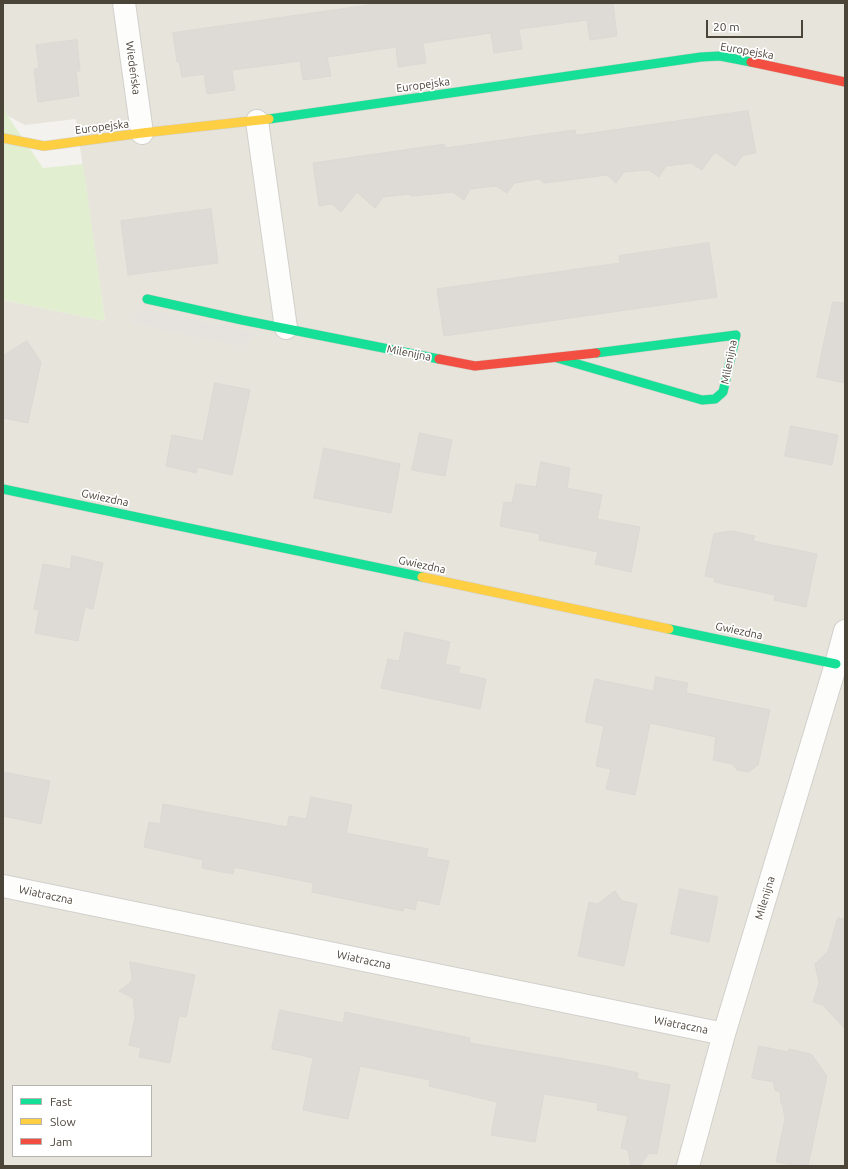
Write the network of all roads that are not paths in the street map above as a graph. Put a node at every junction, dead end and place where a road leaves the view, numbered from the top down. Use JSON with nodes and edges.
{"nodes":[{"id":1,"x":124,"y":3,"type":"edge"},
{"id":2,"x":845,"y":82,"type":"edge"},
{"id":3,"x":258,"y":121,"type":"junction"},
{"id":4,"x":142,"y":133,"type":"junction"},
{"id":5,"x":3,"y":138,"type":"edge"},
{"id":6,"x":147,"y":299,"type":"dead end"},
{"id":7,"x":286,"y":328,"type":"junction"},
{"id":8,"x":557,"y":358,"type":"junction"},
{"id":9,"x":3,"y":489,"type":"edge"},
{"id":10,"x":845,"y":631,"type":"edge"},
{"id":11,"x":836,"y":664,"type":"junction"},
{"id":12,"x":3,"y":886,"type":"edge"},
{"id":13,"x":724,"y":1034,"type":"junction"},
{"id":14,"x":688,"y":1166,"type":"edge"}],
"edges":[{"from":1,"to":4,"type":"street","name":"Wiedeńska"},
{"from":2,"to":3,"type":"street","name":"Europejska"},
{"from":3,"to":4,"type":"street","name":"Europejska"},
{"from":3,"to":7,"type":"street"},
{"from":4,"to":5,"type":"street","name":"Europejska"},
{"from":6,"to":7,"type":"street","name":"Milenijna"},
{"from":7,"to":8,"type":"street","name":"Milenijna"},
{"from":8,"to":8,"type":"street","name":"Milenijna"},
{"from":9,"to":11,"type":"street","name":"Gwiezdna"},
{"from":10,"to":11,"type":"street","name":"Milenijna"},
{"from":11,"to":13,"type":"street","name":"Milenijna"},
{"from":12,"to":13,"type":"street","name":"Wiatraczna"},
{"from":13,"to":14,"type":"street","name":"Milenijna"}]}
